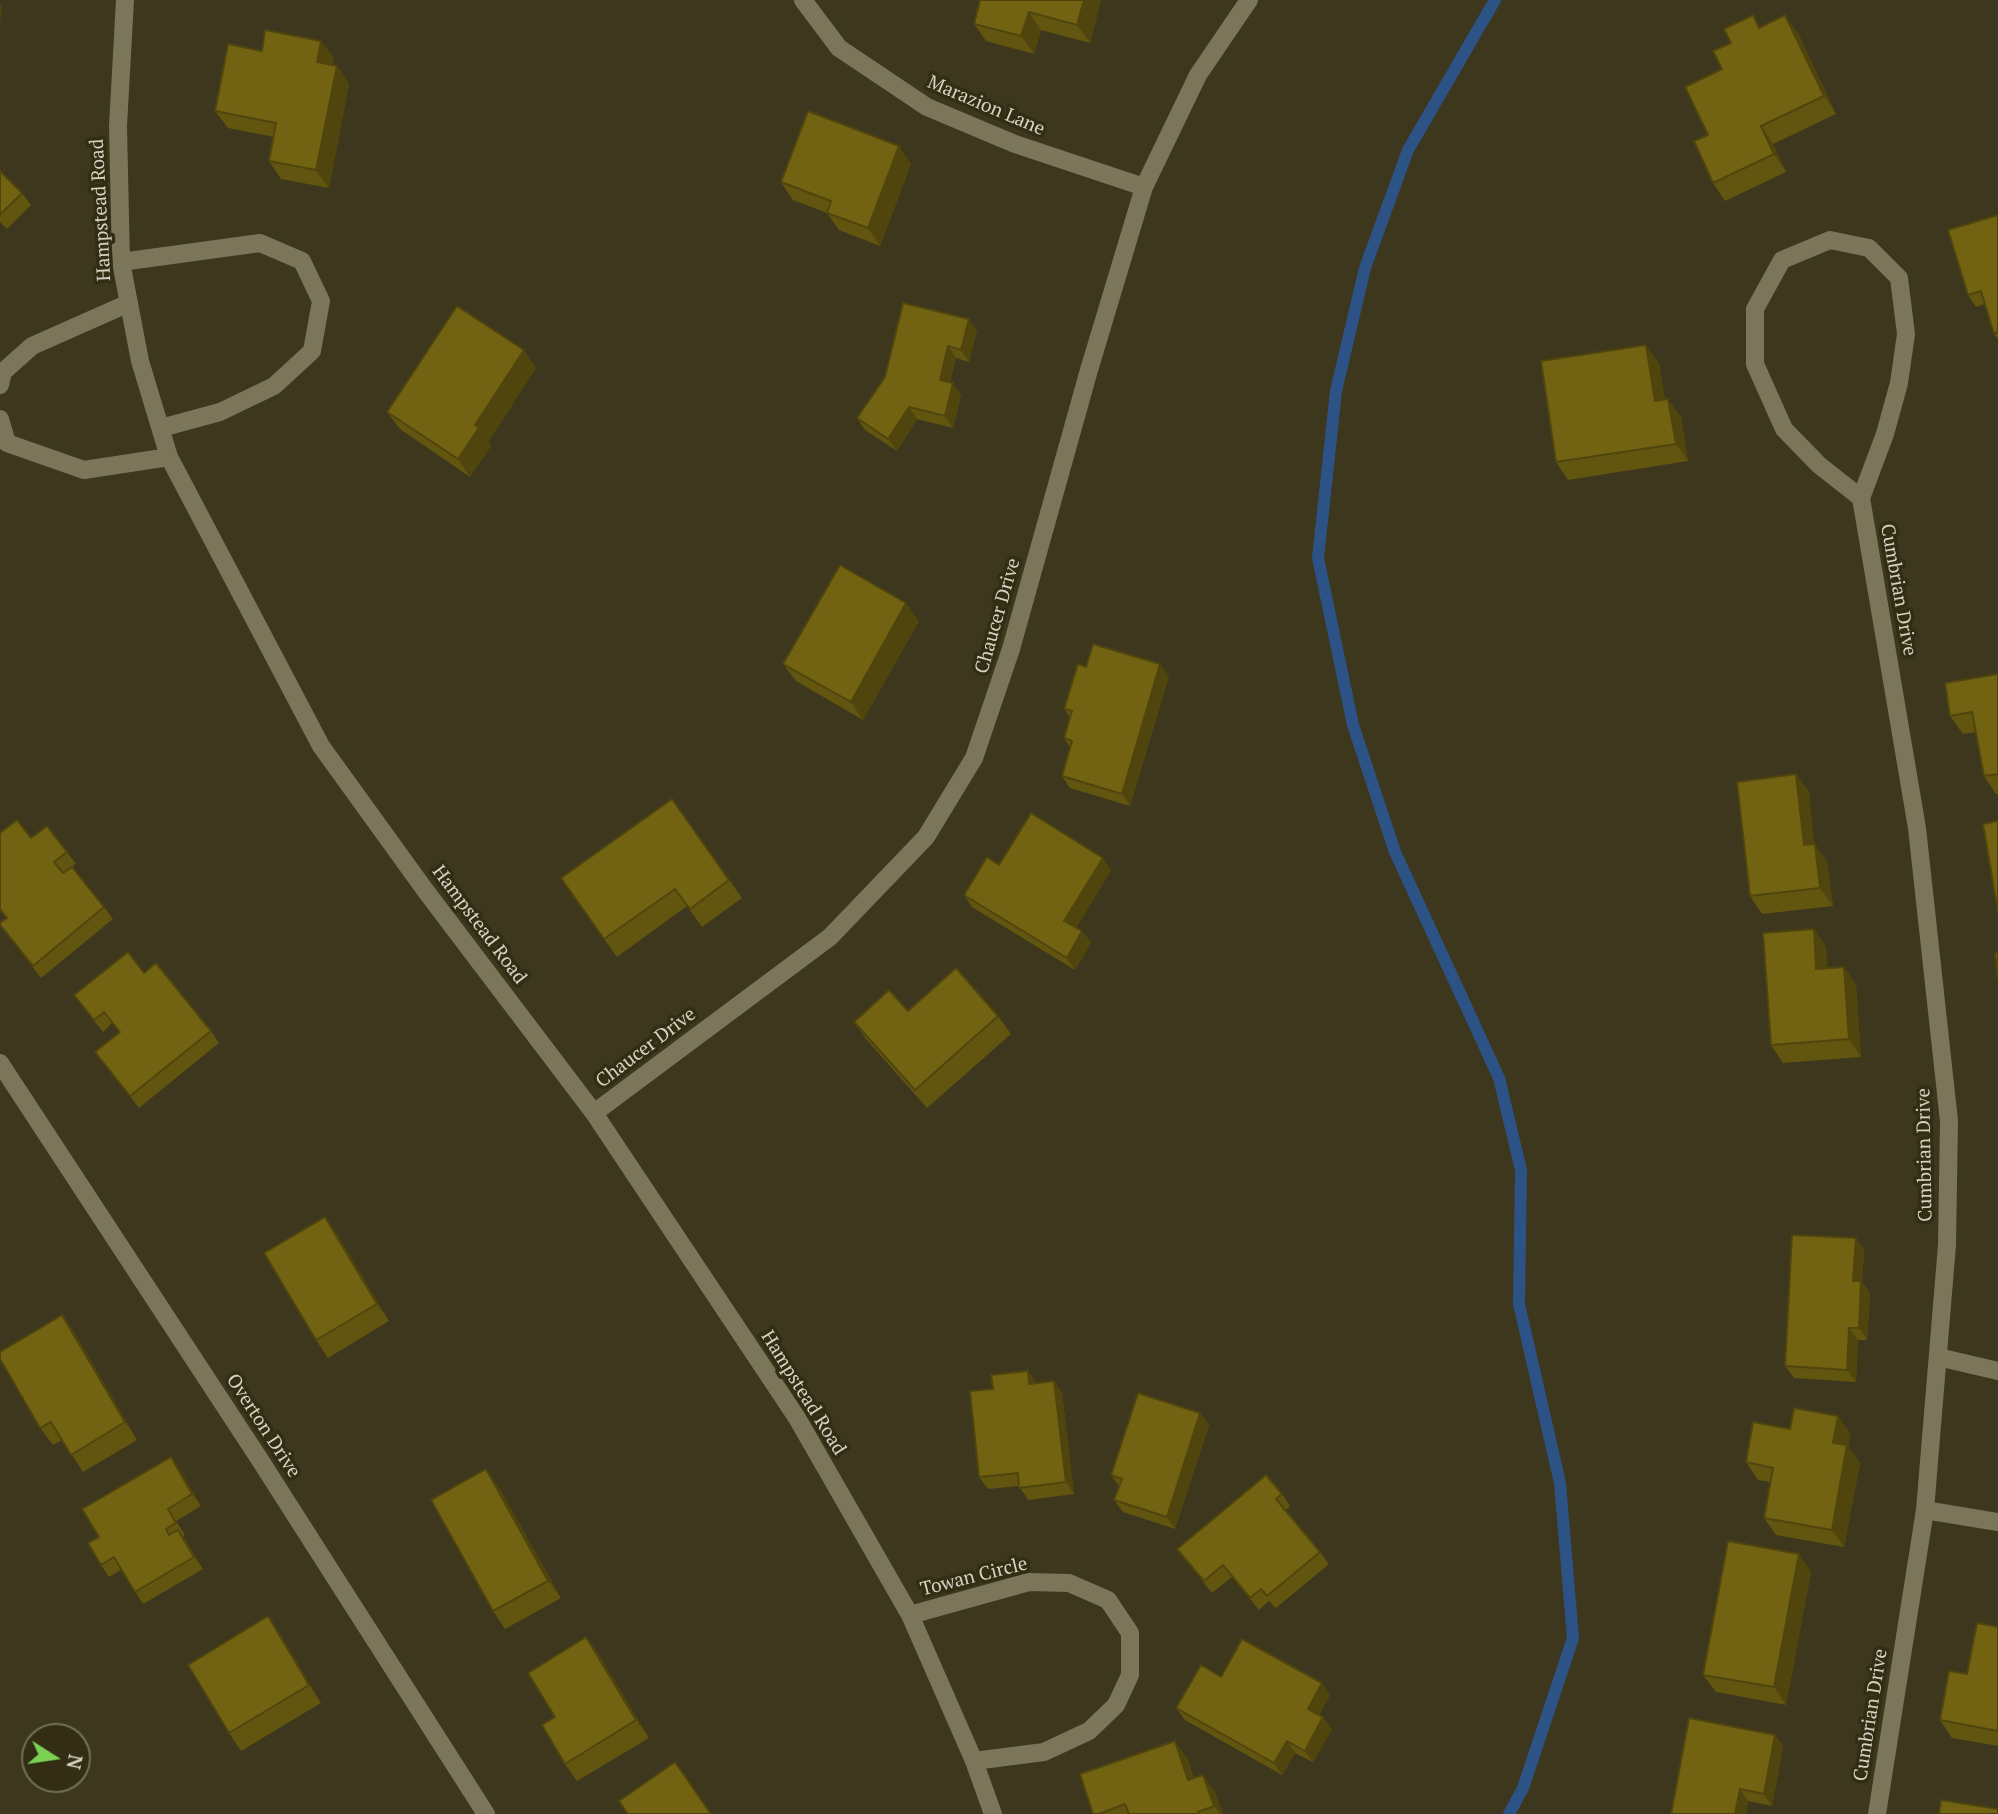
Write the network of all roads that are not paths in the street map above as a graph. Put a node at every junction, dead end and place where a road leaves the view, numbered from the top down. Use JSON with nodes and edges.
{"nodes":[{"id":1,"x":125,"y":0,"type":"edge"},
{"id":2,"x":803,"y":0,"type":"edge"},
{"id":3,"x":1250,"y":0,"type":"edge"},
{"id":4,"x":1144,"y":187,"type":"junction"},
{"id":5,"x":121,"y":262,"type":"junction"},
{"id":6,"x":129,"y":303,"type":"junction"},
{"id":7,"x":0,"y":385,"type":"edge"},
{"id":8,"x":0,"y":419,"type":"edge"},
{"id":9,"x":161,"y":428,"type":"junction"},
{"id":10,"x":169,"y":457,"type":"junction"},
{"id":11,"x":1861,"y":498,"type":"junction"},
{"id":12,"x":0,"y":1063,"type":"edge"},
{"id":13,"x":594,"y":1113,"type":"junction"},
{"id":14,"x":1938,"y":1357,"type":"junction"},
{"id":15,"x":1998,"y":1371,"type":"edge"},
{"id":16,"x":1925,"y":1510,"type":"junction"},
{"id":17,"x":1998,"y":1522,"type":"edge"},
{"id":18,"x":910,"y":1615,"type":"junction"},
{"id":19,"x":974,"y":1761,"type":"junction"},
{"id":20,"x":486,"y":1814,"type":"edge"},
{"id":21,"x":993,"y":1814,"type":"edge"},
{"id":22,"x":1877,"y":1814,"type":"edge"}],
"edges":[{"from":1,"to":5,"type":"street","name":"Hampstead Road"},
{"from":2,"to":4,"type":"street","name":"Marazion Lane"},
{"from":3,"to":4,"type":"street","name":"Chaucer Drive"},
{"from":4,"to":13,"type":"street","name":"Chaucer Drive"},
{"from":5,"to":6,"type":"street","name":"Hampstead Road"},
{"from":5,"to":9,"type":"street"},
{"from":6,"to":7,"type":"street"},
{"from":6,"to":9,"type":"street","name":"Hampstead Road"},
{"from":8,"to":10,"type":"street"},
{"from":9,"to":10,"type":"street","name":"Hampstead Road"},
{"from":10,"to":13,"type":"street","name":"Hampstead Road"},
{"from":11,"to":11,"type":"street"},
{"from":11,"to":14,"type":"street","name":"Cumbrian Drive"},
{"from":12,"to":20,"type":"street","name":"Overton Drive"},
{"from":13,"to":18,"type":"street","name":"Hampstead Road"},
{"from":14,"to":15,"type":"street"},
{"from":14,"to":16,"type":"street","name":"Cumbrian Drive"},
{"from":16,"to":17,"type":"street"},
{"from":16,"to":22,"type":"street","name":"Cumbrian Drive"},
{"from":18,"to":19,"type":"street","name":"Hampstead Road"},
{"from":18,"to":19,"type":"street","name":"Towan Circle"},
{"from":19,"to":21,"type":"street","name":"Hampstead Road"}]}
